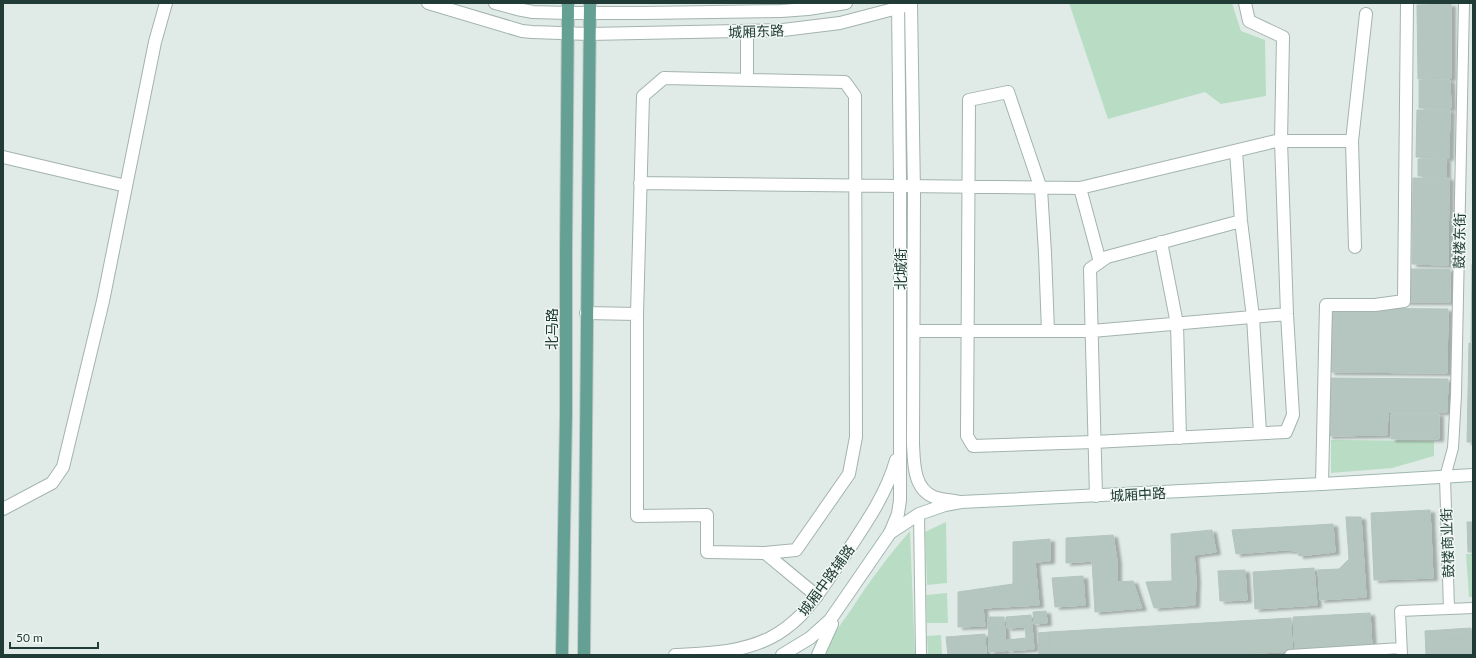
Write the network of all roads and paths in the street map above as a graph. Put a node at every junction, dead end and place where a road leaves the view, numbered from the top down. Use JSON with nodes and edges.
{"nodes":[{"id":1,"x":166,"y":3,"type":"edge"},
{"id":2,"x":428,"y":3,"type":"edge"},
{"id":3,"x":495,"y":3,"type":"edge"},
{"id":4,"x":846,"y":3,"type":"edge"},
{"id":5,"x":1245,"y":3,"type":"edge"},
{"id":6,"x":1407,"y":3,"type":"edge"},
{"id":7,"x":1464,"y":3,"type":"edge"},
{"id":8,"x":914,"y":4,"type":"edge"},
{"id":9,"x":898,"y":6,"type":"edge"},
{"id":10,"x":568,"y":8,"type":"edge"},
{"id":11,"x":590,"y":8,"type":"edge"},
{"id":12,"x":750,"y":8,"type":"edge"},
{"id":13,"x":1366,"y":14,"type":"dead end"},
{"id":14,"x":746,"y":32,"type":"junction"},
{"id":15,"x":568,"y":33,"type":"junction"},
{"id":16,"x":589,"y":34,"type":"junction"},
{"id":17,"x":747,"y":80,"type":"junction"},
{"id":18,"x":1281,"y":141,"type":"junction"},
{"id":19,"x":1352,"y":141,"type":"junction"},
{"id":20,"x":1236,"y":151,"type":"junction"},
{"id":21,"x":3,"y":157,"type":"edge"},
{"id":22,"x":640,"y":183,"type":"junction"},
{"id":23,"x":855,"y":184,"type":"junction"},
{"id":24,"x":900,"y":184,"type":"junction"},
{"id":25,"x":126,"y":186,"type":"junction"},
{"id":26,"x":1080,"y":188,"type":"junction"},
{"id":27,"x":968,"y":189,"type":"junction"},
{"id":28,"x":1041,"y":189,"type":"junction"},
{"id":29,"x":914,"y":190,"type":"junction"},
{"id":30,"x":1241,"y":221,"type":"junction"},
{"id":31,"x":1161,"y":242,"type":"junction"},
{"id":32,"x":1355,"y":247,"type":"dead end"},
{"id":33,"x":566,"y":250,"type":"junction"},
{"id":34,"x":587,"y":250,"type":"junction"},
{"id":35,"x":1100,"y":262,"type":"junction"},
{"id":36,"x":586,"y":313,"type":"junction"},
{"id":37,"x":637,"y":314,"type":"junction"},
{"id":38,"x":1287,"y":314,"type":"junction"},
{"id":39,"x":1253,"y":317,"type":"junction"},
{"id":40,"x":1177,"y":324,"type":"junction"},
{"id":41,"x":914,"y":331,"type":"junction"},
{"id":42,"x":967,"y":331,"type":"junction"},
{"id":43,"x":1048,"y":331,"type":"junction"},
{"id":44,"x":1092,"y":331,"type":"junction"},
{"id":45,"x":1260,"y":433,"type":"junction"},
{"id":46,"x":1180,"y":438,"type":"junction"},
{"id":47,"x":1094,"y":442,"type":"junction"},
{"id":48,"x":899,"y":445,"type":"junction"},
{"id":49,"x":1473,"y":475,"type":"edge"},
{"id":50,"x":1445,"y":477,"type":"junction"},
{"id":51,"x":1322,"y":484,"type":"junction"},
{"id":52,"x":1096,"y":496,"type":"junction"},
{"id":53,"x":961,"y":502,"type":"junction"},
{"id":54,"x":3,"y":509,"type":"edge"},
{"id":55,"x":919,"y":514,"type":"junction"},
{"id":56,"x":890,"y":533,"type":"junction"},
{"id":57,"x":765,"y":553,"type":"junction"},
{"id":58,"x":817,"y":596,"type":"junction"},
{"id":59,"x":845,"y":600,"type":"junction"},
{"id":60,"x":1473,"y":608,"type":"edge"},
{"id":61,"x":1449,"y":609,"type":"junction"},
{"id":62,"x":1401,"y":652,"type":"edge"},
{"id":63,"x":562,"y":655,"type":"edge"},
{"id":64,"x":584,"y":655,"type":"edge"},
{"id":65,"x":675,"y":655,"type":"edge"},
{"id":66,"x":782,"y":655,"type":"edge"},
{"id":67,"x":818,"y":655,"type":"edge"},
{"id":68,"x":921,"y":655,"type":"edge"},
{"id":69,"x":1290,"y":655,"type":"edge"}],
"edges":[{"from":1,"to":25,"type":"street"},
{"from":2,"to":15,"type":"street","name":"城厢东路"},
{"from":3,"to":10,"type":"street","name":"城厢东路"},
{"from":4,"to":12,"type":"street","name":"城厢东路"},
{"from":5,"to":18,"type":"street"},
{"from":6,"to":51,"type":"street"},
{"from":7,"to":50,"type":"street","name":"鼓楼东街"},
{"from":8,"to":9,"type":"street","name":"城厢东路"},
{"from":8,"to":29,"type":"street","name":"北城街"},
{"from":9,"to":14,"type":"street","name":"城厢东路"},
{"from":9,"to":24,"type":"street","name":"北城街"},
{"from":10,"to":11,"type":"street","name":"城厢东路"},
{"from":10,"to":15,"type":"main road","name":"北马路"},
{"from":11,"to":12,"type":"street","name":"城厢东路"},
{"from":11,"to":16,"type":"main road"},
{"from":13,"to":19,"type":"street"},
{"from":14,"to":16,"type":"street","name":"城厢东路"},
{"from":14,"to":17,"type":"street"},
{"from":15,"to":16,"type":"street","name":"城厢东路"},
{"from":15,"to":33,"type":"main road","name":"北马路"},
{"from":16,"to":34,"type":"main road"},
{"from":17,"to":22,"type":"street"},
{"from":17,"to":23,"type":"street"},
{"from":18,"to":19,"type":"street"},
{"from":18,"to":20,"type":"street"},
{"from":18,"to":38,"type":"street"},
{"from":19,"to":32,"type":"street"},
{"from":20,"to":26,"type":"street"},
{"from":20,"to":30,"type":"street"},
{"from":21,"to":25,"type":"street"},
{"from":22,"to":23,"type":"street"},
{"from":22,"to":37,"type":"street"},
{"from":23,"to":24,"type":"street"},
{"from":23,"to":57,"type":"street"},
{"from":24,"to":29,"type":"street"},
{"from":24,"to":48,"type":"street","name":"北城街"},
{"from":25,"to":54,"type":"street"},
{"from":26,"to":28,"type":"street"},
{"from":26,"to":35,"type":"street"},
{"from":27,"to":28,"type":"street"},
{"from":27,"to":28,"type":"street"},
{"from":27,"to":29,"type":"street"},
{"from":27,"to":42,"type":"street"},
{"from":28,"to":43,"type":"street"},
{"from":29,"to":41,"type":"street","name":"北城街"},
{"from":30,"to":31,"type":"street"},
{"from":30,"to":39,"type":"street"},
{"from":31,"to":35,"type":"street"},
{"from":31,"to":40,"type":"street"},
{"from":33,"to":34,"type":"main road"},
{"from":33,"to":63,"type":"main road","name":"北马路"},
{"from":34,"to":36,"type":"main road"},
{"from":35,"to":44,"type":"street"},
{"from":36,"to":37,"type":"street"},
{"from":36,"to":64,"type":"main road"},
{"from":37,"to":57,"type":"street"},
{"from":38,"to":39,"type":"street"},
{"from":38,"to":45,"type":"street"},
{"from":39,"to":40,"type":"street"},
{"from":39,"to":45,"type":"street"},
{"from":40,"to":44,"type":"street"},
{"from":40,"to":46,"type":"street"},
{"from":41,"to":42,"type":"street"},
{"from":41,"to":53,"type":"street","name":"北城街"},
{"from":42,"to":43,"type":"street"},
{"from":42,"to":47,"type":"street"},
{"from":43,"to":44,"type":"street"},
{"from":44,"to":47,"type":"street"},
{"from":45,"to":46,"type":"street"},
{"from":46,"to":47,"type":"street"},
{"from":47,"to":52,"type":"street"},
{"from":48,"to":56,"type":"street","name":"北城街"},
{"from":48,"to":58,"type":"street","name":"城厢中路辅路"},
{"from":49,"to":50,"type":"street","name":"城厢中路"},
{"from":50,"to":51,"type":"street","name":"城厢中路"},
{"from":50,"to":61,"type":"street","name":"鼓楼商业街"},
{"from":51,"to":52,"type":"street","name":"城厢中路"},
{"from":52,"to":53,"type":"street","name":"城厢中路"},
{"from":53,"to":55,"type":"street","name":"城厢中路"},
{"from":55,"to":56,"type":"street","name":"城厢中路"},
{"from":55,"to":68,"type":"street"},
{"from":56,"to":59,"type":"street","name":"城厢中路"},
{"from":57,"to":58,"type":"street"},
{"from":58,"to":65,"type":"street","name":"城厢中路辅路"},
{"from":59,"to":66,"type":"street","name":"城厢中路"},
{"from":59,"to":67,"type":"street","name":"城厢中路"},
{"from":60,"to":61,"type":"street"},
{"from":61,"to":62,"type":"street"},
{"from":62,"to":69,"type":"street"}]}
